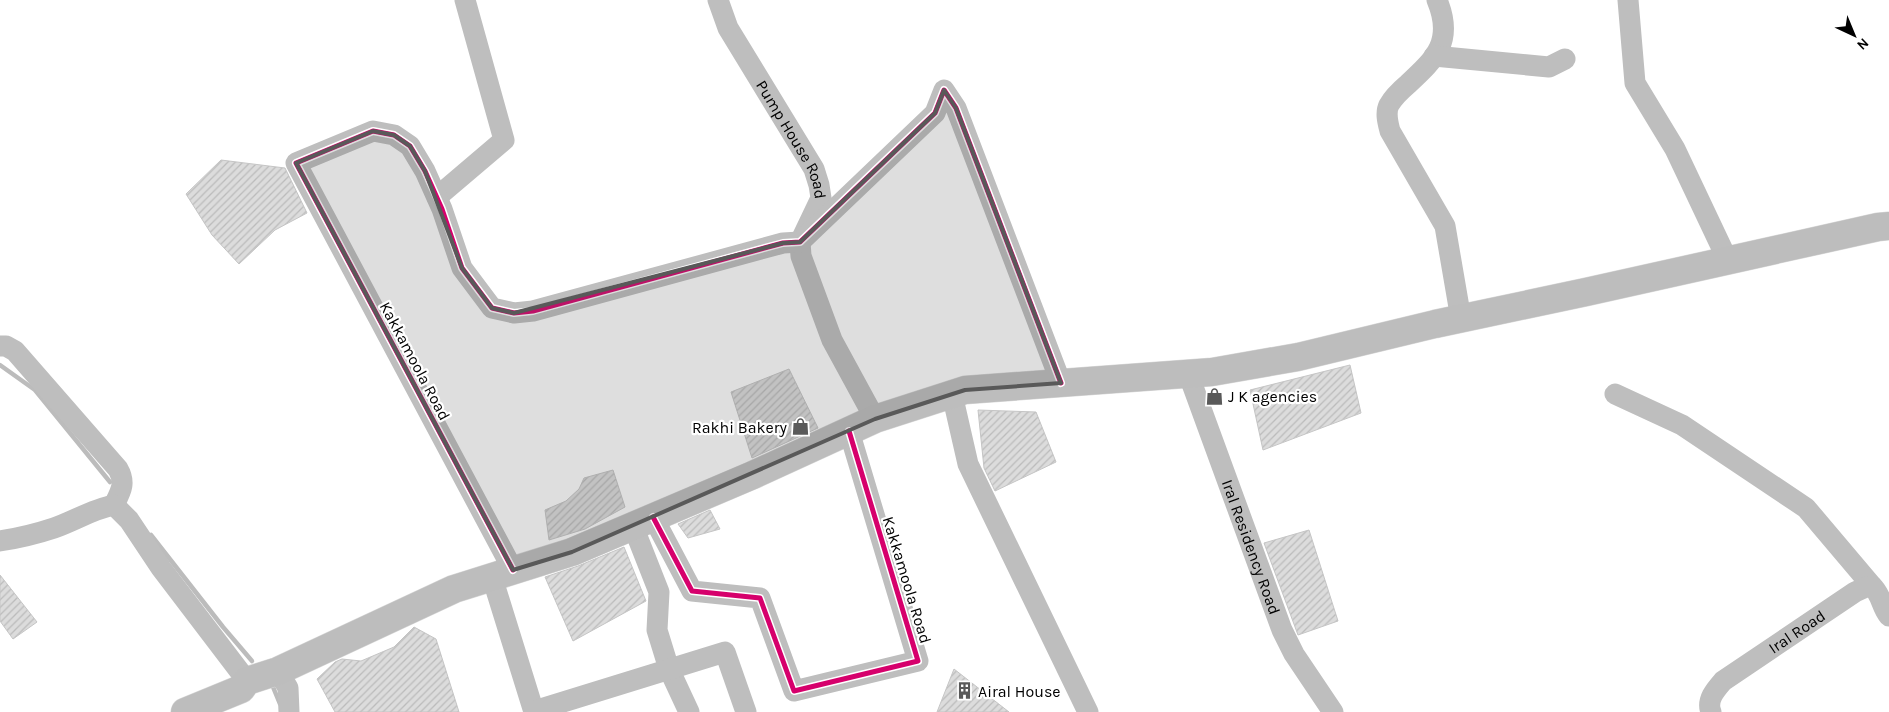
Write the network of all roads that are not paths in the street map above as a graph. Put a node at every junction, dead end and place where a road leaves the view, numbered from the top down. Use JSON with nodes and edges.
{"nodes":[{"id":1,"x":465,"y":0,"type":"edge"},
{"id":2,"x":718,"y":0,"type":"edge"},
{"id":3,"x":1437,"y":0,"type":"edge"},
{"id":4,"x":1628,"y":0,"type":"edge"},
{"id":5,"x":1434,"y":56,"type":"junction"},
{"id":6,"x":1565,"y":59,"type":"dead end"},
{"id":7,"x":437,"y":197,"type":"junction"},
{"id":8,"x":1889,"y":226,"type":"edge"},
{"id":9,"x":800,"y":242,"type":"junction"},
{"id":10,"x":1728,"y":261,"type":"junction"},
{"id":11,"x":1461,"y":319,"type":"junction"},
{"id":12,"x":0,"y":346,"type":"edge"},
{"id":13,"x":1188,"y":373,"type":"junction"},
{"id":14,"x":1062,"y":383,"type":"junction"},
{"id":15,"x":952,"y":394,"type":"junction"},
{"id":16,"x":1615,"y":394,"type":"dead end"},
{"id":17,"x":875,"y":419,"type":"junction"},
{"id":18,"x":849,"y":431,"type":"junction"},
{"id":19,"x":114,"y":505,"type":"junction"},
{"id":20,"x":643,"y":521,"type":"junction"},
{"id":21,"x":0,"y":541,"type":"edge"},
{"id":22,"x":502,"y":574,"type":"junction"},
{"id":23,"x":1872,"y":586,"type":"junction"},
{"id":24,"x":1889,"y":616,"type":"edge"},
{"id":25,"x":669,"y":669,"type":"junction"},
{"id":26,"x":278,"y":672,"type":"junction"},
{"id":27,"x":247,"y":681,"type":"junction"},
{"id":28,"x":185,"y":712,"type":"edge"},
{"id":29,"x":289,"y":712,"type":"edge"},
{"id":30,"x":534,"y":712,"type":"edge"},
{"id":31,"x":689,"y":712,"type":"edge"},
{"id":32,"x":746,"y":712,"type":"edge"},
{"id":33,"x":1088,"y":712,"type":"edge"},
{"id":34,"x":1333,"y":712,"type":"edge"},
{"id":35,"x":1711,"y":712,"type":"edge"}],
"edges":[{"from":1,"to":7,"type":"street"},
{"from":2,"to":9,"type":"street","name":"Pump House Road"},
{"from":3,"to":5,"type":"street"},
{"from":4,"to":10,"type":"street"},
{"from":5,"to":6,"type":"street"},
{"from":5,"to":11,"type":"street"},
{"from":7,"to":9,"type":"street"},
{"from":7,"to":22,"type":"street","name":"Kakkamoola Road"},
{"from":8,"to":10,"type":"main road"},
{"from":9,"to":14,"type":"street"},
{"from":9,"to":17,"type":"street"},
{"from":10,"to":11,"type":"main road"},
{"from":11,"to":13,"type":"main road"},
{"from":12,"to":19,"type":"street"},
{"from":13,"to":14,"type":"main road"},
{"from":13,"to":34,"type":"street","name":"Iral Residency Road"},
{"from":14,"to":15,"type":"main road"},
{"from":15,"to":17,"type":"main road"},
{"from":15,"to":33,"type":"street"},
{"from":16,"to":23,"type":"street"},
{"from":17,"to":18,"type":"main road"},
{"from":18,"to":20,"type":"main road"},
{"from":18,"to":20,"type":"street","name":"Kakkamoola Road"},
{"from":19,"to":21,"type":"street"},
{"from":19,"to":27,"type":"street"},
{"from":20,"to":22,"type":"main road"},
{"from":20,"to":25,"type":"street"},
{"from":22,"to":26,"type":"main road"},
{"from":22,"to":30,"type":"street","name":"Kakkamoola Road"},
{"from":23,"to":24,"type":"street"},
{"from":23,"to":35,"type":"street","name":"Iral Road"},
{"from":25,"to":30,"type":"street"},
{"from":25,"to":31,"type":"street"},
{"from":25,"to":32,"type":"street"},
{"from":26,"to":27,"type":"main road"},
{"from":26,"to":29,"type":"street"},
{"from":27,"to":28,"type":"main road"}]}
